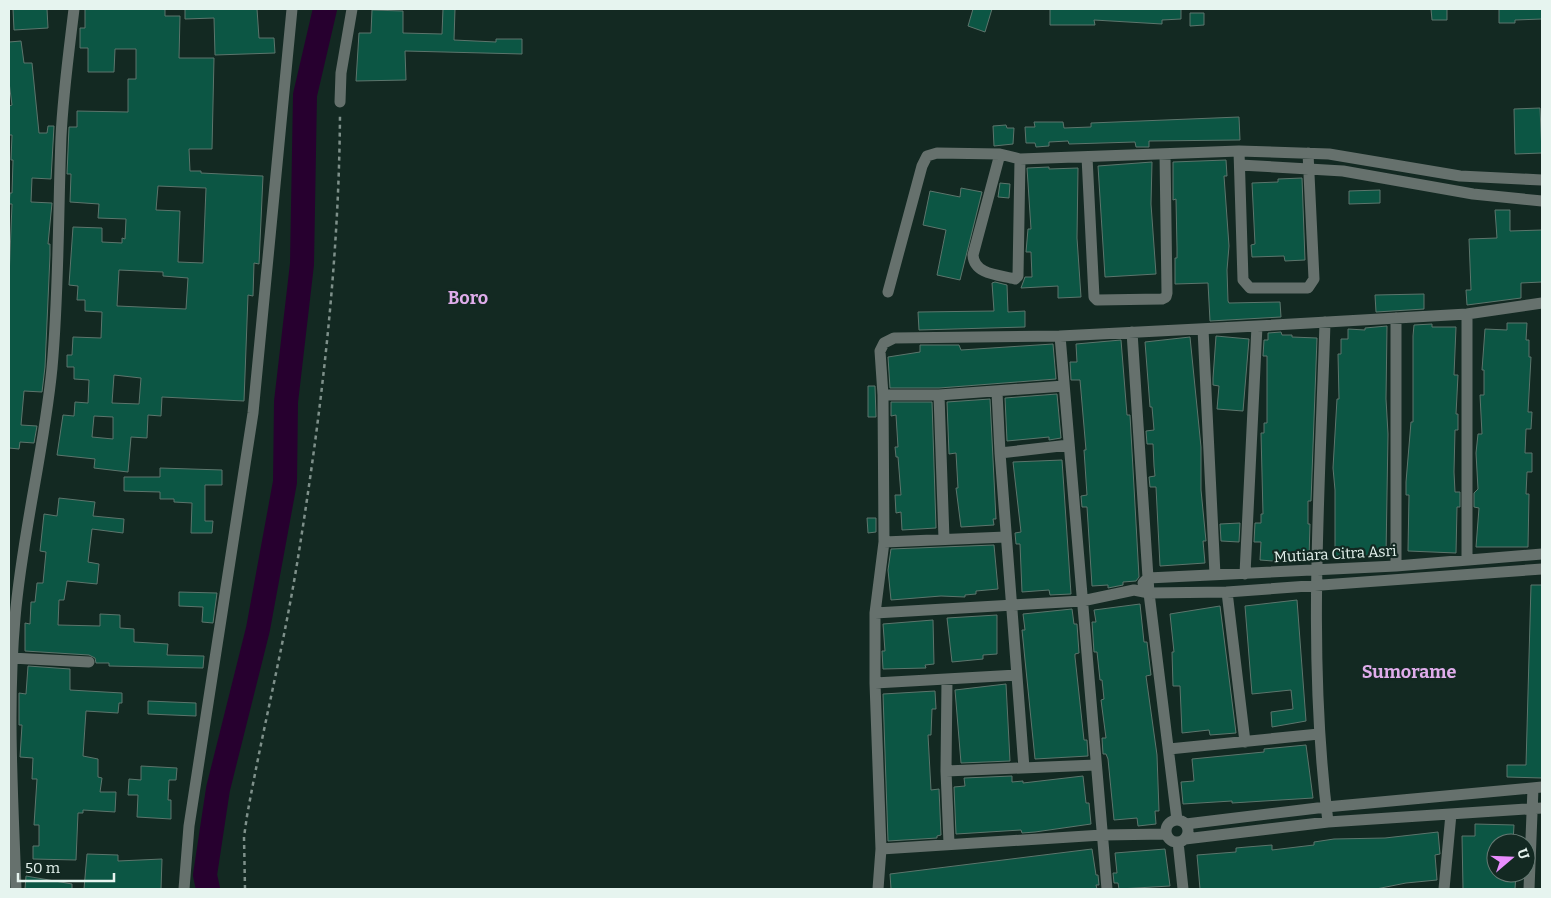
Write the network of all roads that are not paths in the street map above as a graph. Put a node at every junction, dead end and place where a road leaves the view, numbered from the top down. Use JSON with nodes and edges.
{"nodes":[{"id":1,"x":74,"y":9,"type":"edge"},
{"id":2,"x":292,"y":9,"type":"edge"},
{"id":3,"x":352,"y":9,"type":"edge"},
{"id":4,"x":340,"y":102,"type":"road end"},
{"id":5,"x":1239,"y":151,"type":"junction"},
{"id":6,"x":1308,"y":153,"type":"junction"},
{"id":7,"x":1000,"y":154,"type":"junction"},
{"id":8,"x":1165,"y":154,"type":"junction"},
{"id":9,"x":1086,"y":157,"type":"junction"},
{"id":10,"x":1020,"y":159,"type":"junction"},
{"id":11,"x":1240,"y":165,"type":"junction"},
{"id":12,"x":1309,"y":168,"type":"junction"},
{"id":13,"x":1542,"y":180,"type":"edge"},
{"id":14,"x":1542,"y":201,"type":"edge"},
{"id":15,"x":888,"y":292,"type":"dead end"},
{"id":16,"x":1542,"y":303,"type":"edge"},
{"id":17,"x":1467,"y":314,"type":"junction"},
{"id":18,"x":1396,"y":318,"type":"junction"},
{"id":19,"x":1325,"y":322,"type":"junction"},
{"id":20,"x":1257,"y":326,"type":"junction"},
{"id":21,"x":1203,"y":329,"type":"junction"},
{"id":22,"x":1132,"y":332,"type":"junction"},
{"id":23,"x":1060,"y":336,"type":"junction"},
{"id":24,"x":1064,"y":386,"type":"junction"},
{"id":25,"x":997,"y":392,"type":"junction"},
{"id":26,"x":883,"y":395,"type":"junction"},
{"id":27,"x":939,"y":395,"type":"junction"},
{"id":28,"x":1069,"y":445,"type":"junction"},
{"id":29,"x":1000,"y":453,"type":"junction"},
{"id":30,"x":1006,"y":536,"type":"junction"},
{"id":31,"x":944,"y":539,"type":"junction"},
{"id":32,"x":884,"y":542,"type":"junction"},
{"id":33,"x":1542,"y":554,"type":"edge"},
{"id":34,"x":1467,"y":559,"type":"junction"},
{"id":35,"x":1396,"y":566,"type":"junction"},
{"id":36,"x":1542,"y":569,"type":"edge"},
{"id":37,"x":1317,"y":570,"type":"junction"},
{"id":38,"x":1245,"y":574,"type":"junction"},
{"id":39,"x":1215,"y":575,"type":"junction"},
{"id":40,"x":1148,"y":578,"type":"junction"},
{"id":41,"x":1316,"y":584,"type":"junction"},
{"id":42,"x":1134,"y":590,"type":"junction"},
{"id":43,"x":1228,"y":592,"type":"junction"},
{"id":44,"x":1149,"y":593,"type":"junction"},
{"id":45,"x":1082,"y":601,"type":"junction"},
{"id":46,"x":1011,"y":606,"type":"junction"},
{"id":47,"x":875,"y":613,"type":"junction"},
{"id":48,"x":11,"y":658,"type":"junction"},
{"id":49,"x":90,"y":662,"type":"dead end"},
{"id":50,"x":1017,"y":675,"type":"junction"},
{"id":51,"x":947,"y":679,"type":"junction"},
{"id":52,"x":875,"y":683,"type":"junction"},
{"id":53,"x":1319,"y":734,"type":"junction"},
{"id":54,"x":1245,"y":742,"type":"junction"},
{"id":55,"x":1169,"y":749,"type":"junction"},
{"id":56,"x":1096,"y":765,"type":"junction"},
{"id":57,"x":1024,"y":768,"type":"junction"},
{"id":58,"x":946,"y":772,"type":"junction"},
{"id":59,"x":1538,"y":788,"type":"edge"},
{"id":60,"x":1326,"y":807,"type":"junction"},
{"id":61,"x":1537,"y":808,"type":"edge"},
{"id":62,"x":1451,"y":814,"type":"junction"},
{"id":63,"x":1182,"y":822,"type":"junction"},
{"id":64,"x":1328,"y":822,"type":"junction"},
{"id":65,"x":1166,"y":834,"type":"junction"},
{"id":66,"x":1102,"y":835,"type":"junction"},
{"id":67,"x":1182,"y":841,"type":"junction"},
{"id":68,"x":949,"y":844,"type":"junction"},
{"id":69,"x":881,"y":849,"type":"junction"},
{"id":70,"x":16,"y":889,"type":"edge"},
{"id":71,"x":184,"y":889,"type":"edge"},
{"id":72,"x":878,"y":889,"type":"edge"},
{"id":73,"x":1107,"y":889,"type":"edge"},
{"id":74,"x":1183,"y":889,"type":"edge"},
{"id":75,"x":1444,"y":889,"type":"edge"},
{"id":76,"x":1530,"y":889,"type":"edge"}],
"edges":[{"from":1,"to":48,"type":"street"},
{"from":2,"to":71,"type":"street"},
{"from":3,"to":4,"type":"street"},
{"from":5,"to":6,"type":"street"},
{"from":5,"to":8,"type":"street"},
{"from":5,"to":11,"type":"street"},
{"from":6,"to":12,"type":"street"},
{"from":6,"to":13,"type":"street"},
{"from":7,"to":10,"type":"street"},
{"from":7,"to":10,"type":"street"},
{"from":7,"to":15,"type":"street"},
{"from":8,"to":9,"type":"street"},
{"from":8,"to":9,"type":"street"},
{"from":9,"to":10,"type":"street"},
{"from":11,"to":12,"type":"street"},
{"from":11,"to":12,"type":"street"},
{"from":12,"to":14,"type":"street"},
{"from":16,"to":17,"type":"street"},
{"from":17,"to":18,"type":"street"},
{"from":17,"to":34,"type":"street"},
{"from":18,"to":19,"type":"street"},
{"from":18,"to":35,"type":"street"},
{"from":19,"to":20,"type":"street"},
{"from":19,"to":37,"type":"street"},
{"from":20,"to":21,"type":"street"},
{"from":20,"to":38,"type":"street"},
{"from":21,"to":22,"type":"street"},
{"from":21,"to":39,"type":"street"},
{"from":22,"to":23,"type":"street"},
{"from":22,"to":40,"type":"street"},
{"from":23,"to":24,"type":"street"},
{"from":23,"to":26,"type":"street"},
{"from":24,"to":25,"type":"street"},
{"from":24,"to":28,"type":"street"},
{"from":25,"to":27,"type":"street"},
{"from":25,"to":29,"type":"street"},
{"from":26,"to":27,"type":"street"},
{"from":26,"to":32,"type":"street"},
{"from":27,"to":31,"type":"street"},
{"from":28,"to":29,"type":"street"},
{"from":28,"to":45,"type":"street"},
{"from":29,"to":30,"type":"street"},
{"from":30,"to":31,"type":"street"},
{"from":30,"to":46,"type":"street"},
{"from":31,"to":32,"type":"street"},
{"from":32,"to":47,"type":"street"},
{"from":33,"to":34,"type":"street","name":"Mutiara Citra Asri"},
{"from":34,"to":35,"type":"street","name":"Mutiara Citra Asri"},
{"from":35,"to":37,"type":"street","name":"Mutiara Citra Asri"},
{"from":36,"to":41,"type":"street","name":"Mutiara Citra Asri"},
{"from":37,"to":38,"type":"street","name":"Mutiara Citra Asri"},
{"from":37,"to":41,"type":"street"},
{"from":38,"to":39,"type":"street","name":"Mutiara Citra Asri"},
{"from":39,"to":40,"type":"street","name":"Mutiara Citra Asri"},
{"from":40,"to":42,"type":"street","name":"Mutiara Citra Asri"},
{"from":40,"to":44,"type":"street"},
{"from":41,"to":43,"type":"street","name":"Mutiara Citra Asri"},
{"from":41,"to":53,"type":"street"},
{"from":42,"to":44,"type":"street","name":"Mutiara Citra Asri"},
{"from":42,"to":45,"type":"street","name":"Mutiara Citra Asri"},
{"from":43,"to":44,"type":"street","name":"Mutiara Citra Asri"},
{"from":43,"to":54,"type":"street"},
{"from":44,"to":55,"type":"street"},
{"from":45,"to":46,"type":"street","name":"Mutiara Citra Asri"},
{"from":45,"to":56,"type":"street"},
{"from":46,"to":47,"type":"street","name":"Mutiara Citra Asri"},
{"from":46,"to":50,"type":"street"},
{"from":47,"to":52,"type":"street"},
{"from":48,"to":49,"type":"street"},
{"from":48,"to":70,"type":"street"},
{"from":50,"to":51,"type":"street"},
{"from":50,"to":57,"type":"street"},
{"from":51,"to":52,"type":"street"},
{"from":51,"to":58,"type":"street"},
{"from":52,"to":69,"type":"street"},
{"from":53,"to":54,"type":"street"},
{"from":53,"to":60,"type":"street"},
{"from":54,"to":55,"type":"street"},
{"from":55,"to":63,"type":"street"},
{"from":56,"to":57,"type":"street"},
{"from":56,"to":66,"type":"street"},
{"from":57,"to":58,"type":"street"},
{"from":58,"to":68,"type":"street"},
{"from":59,"to":60,"type":"street"},
{"from":59,"to":61,"type":"street"},
{"from":60,"to":63,"type":"street"},
{"from":60,"to":64,"type":"street"},
{"from":61,"to":62,"type":"street"},
{"from":61,"to":76,"type":"street"},
{"from":62,"to":64,"type":"street"},
{"from":62,"to":75,"type":"street"},
{"from":63,"to":65,"type":"street"},
{"from":63,"to":67,"type":"street"},
{"from":64,"to":67,"type":"street"},
{"from":65,"to":66,"type":"street"},
{"from":65,"to":67,"type":"street"},
{"from":66,"to":68,"type":"street"},
{"from":66,"to":73,"type":"street"},
{"from":67,"to":74,"type":"street"},
{"from":68,"to":69,"type":"street"},
{"from":69,"to":72,"type":"street"}]}
